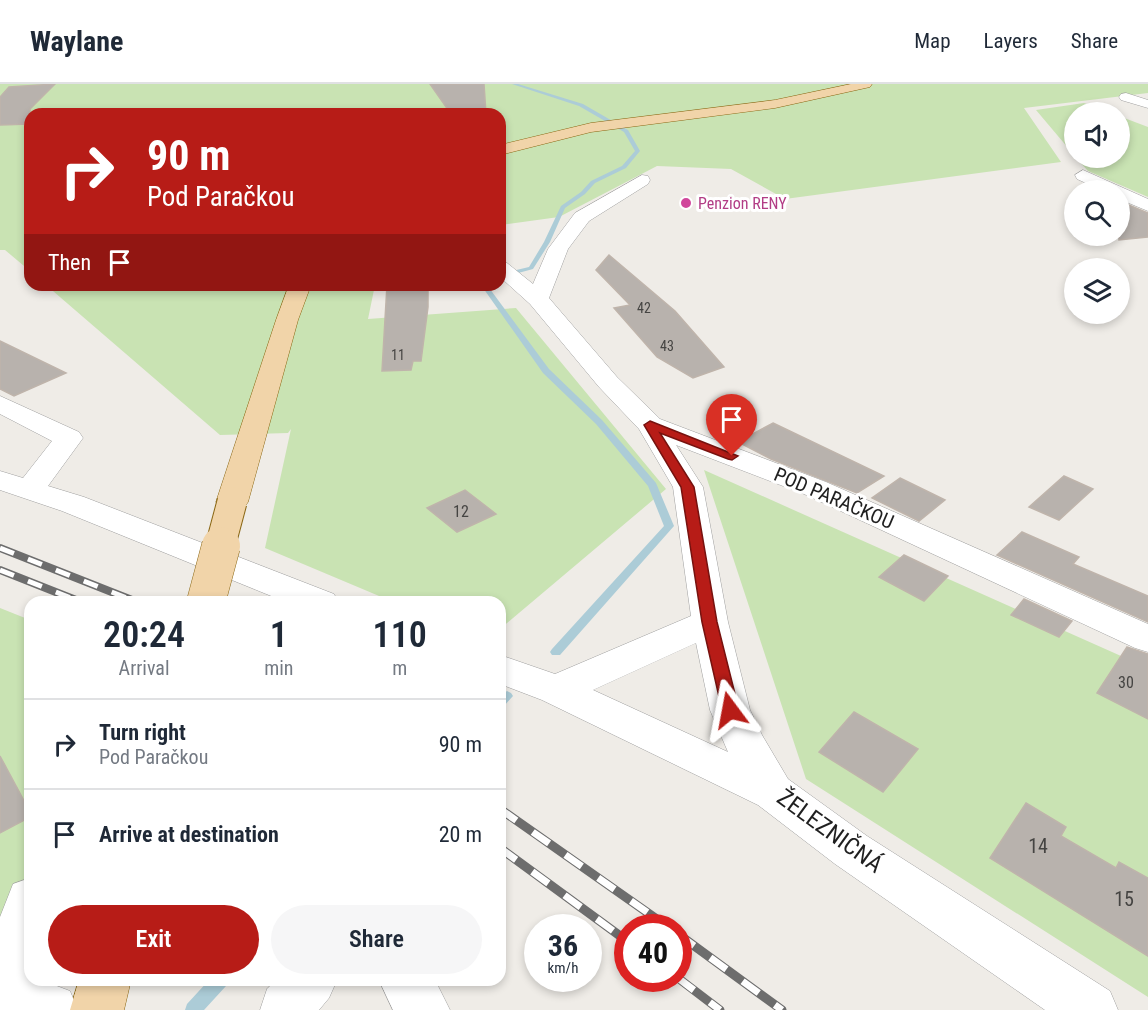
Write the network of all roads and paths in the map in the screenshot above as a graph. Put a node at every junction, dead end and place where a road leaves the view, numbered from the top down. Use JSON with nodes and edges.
{"nodes":[{"id":1,"x":866,"y":84,"type":"edge"},
{"id":2,"x":1126,"y":97,"type":"dead end"},
{"id":3,"x":1148,"y":104,"type":"edge"},
{"id":4,"x":506,"y":148,"type":"edge"},
{"id":5,"x":1083,"y":176,"type":"dead end"},
{"id":6,"x":642,"y":180,"type":"dead end"},
{"id":7,"x":1092,"y":180,"type":"edge"},
{"id":8,"x":1130,"y":198,"type":"edge"},
{"id":9,"x":1148,"y":206,"type":"edge"},
{"id":10,"x":506,"y":272,"type":"edge"},
{"id":11,"x":298,"y":291,"type":"edge"},
{"id":12,"x":538,"y":299,"type":"junction"},
{"id":13,"x":0,"y":404,"type":"edge"},
{"id":14,"x":650,"y":425,"type":"junction"},
{"id":15,"x":15,"y":484,"type":"edge"},
{"id":16,"x":208,"y":596,"type":"edge"},
{"id":17,"x":305,"y":596,"type":"edge"},
{"id":18,"x":710,"y":622,"type":"junction"},
{"id":19,"x":1148,"y":639,"type":"edge"},
{"id":20,"x":506,"y":671,"type":"edge"},
{"id":21,"x":556,"y":690,"type":"junction"},
{"id":22,"x":773,"y":792,"type":"junction"},
{"id":23,"x":24,"y":918,"type":"edge"},
{"id":24,"x":103,"y":986,"type":"edge"},
{"id":25,"x":306,"y":986,"type":"edge"},
{"id":26,"x":409,"y":986,"type":"edge"},
{"id":27,"x":0,"y":991,"type":"edge"},
{"id":28,"x":51,"y":1010,"type":"edge"},
{"id":29,"x":97,"y":1010,"type":"edge"},
{"id":30,"x":287,"y":1010,"type":"edge"},
{"id":31,"x":423,"y":1010,"type":"edge"},
{"id":32,"x":1092,"y":1010,"type":"edge"}],
"edges":[{"from":1,"to":4,"type":"main road"},
{"from":2,"to":3,"type":"street"},
{"from":5,"to":7,"type":"street"},
{"from":6,"to":12,"type":"street"},
{"from":8,"to":9,"type":"street"},
{"from":10,"to":12,"type":"street","name":"POD PARAČKOU"},
{"from":11,"to":16,"type":"main road","bridge":true},
{"from":12,"to":14,"type":"street","name":"POD PARAČKOU"},
{"from":13,"to":15,"type":"street"},
{"from":14,"to":18,"type":"street","name":"ŽELEZNIČNÁ"},
{"from":14,"to":19,"type":"street","name":"POD PARAČKOU"},
{"from":15,"to":17,"type":"street"},
{"from":18,"to":21,"type":"street"},
{"from":18,"to":22,"type":"street","name":"ŽELEZNIČNÁ"},
{"from":20,"to":21,"type":"street"},
{"from":21,"to":22,"type":"street"},
{"from":22,"to":32,"type":"street","name":"ŽELEZNIČNÁ"},
{"from":23,"to":27,"type":"street"},
{"from":24,"to":29,"type":"main road"},
{"from":25,"to":30,"type":"street"},
{"from":26,"to":31,"type":"street"},
{"from":27,"to":28,"type":"street"}]}
